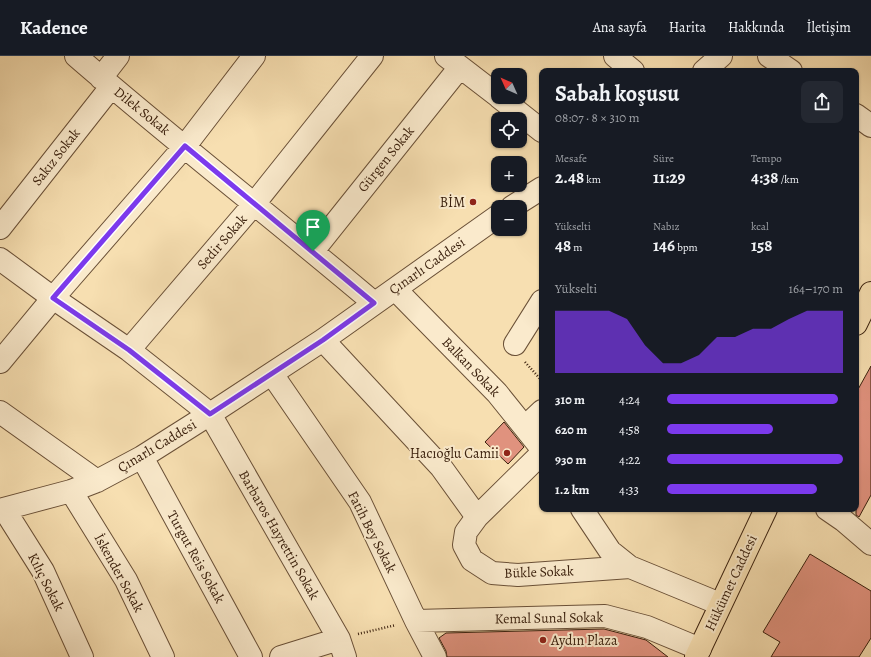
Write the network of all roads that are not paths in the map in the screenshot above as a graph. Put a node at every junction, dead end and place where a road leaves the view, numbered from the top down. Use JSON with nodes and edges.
{"nodes":[{"id":1,"x":76,"y":56,"type":"edge"},
{"id":2,"x":118,"y":56,"type":"edge"},
{"id":3,"x":254,"y":56,"type":"edge"},
{"id":4,"x":372,"y":56,"type":"edge"},
{"id":5,"x":615,"y":56,"type":"edge"},
{"id":6,"x":721,"y":56,"type":"edge"},
{"id":7,"x":769,"y":56,"type":"edge"},
{"id":8,"x":453,"y":62,"type":"edge"},
{"id":9,"x":629,"y":68,"type":"edge"},
{"id":10,"x":707,"y":68,"type":"edge"},
{"id":11,"x":787,"y":68,"type":"edge"},
{"id":12,"x":106,"y":82,"type":"junction"},
{"id":13,"x":491,"y":92,"type":"edge"},
{"id":14,"x":507,"y":104,"type":"edge"},
{"id":15,"x":859,"y":117,"type":"edge"},
{"id":16,"x":871,"y":126,"type":"edge"},
{"id":17,"x":539,"y":129,"type":"edge"},
{"id":18,"x":185,"y":146,"type":"junction"},
{"id":19,"x":539,"y":190,"type":"edge"},
{"id":20,"x":523,"y":200,"type":"edge"},
{"id":21,"x":254,"y":204,"type":"junction"},
{"id":22,"x":491,"y":221,"type":"edge"},
{"id":23,"x":0,"y":228,"type":"edge"},
{"id":24,"x":313,"y":251,"type":"junction"},
{"id":25,"x":0,"y":259,"type":"edge"},
{"id":26,"x":395,"y":289,"type":"junction"},
{"id":27,"x":871,"y":293,"type":"edge"},
{"id":28,"x":53,"y":298,"type":"junction"},
{"id":29,"x":374,"y":303,"type":"junction"},
{"id":30,"x":539,"y":306,"type":"edge"},
{"id":31,"x":859,"y":318,"type":"edge"},
{"id":32,"x":323,"y":340,"type":"junction"},
{"id":33,"x":515,"y":344,"type":"road end"},
{"id":34,"x":129,"y":350,"type":"junction"},
{"id":35,"x":0,"y":362,"type":"edge"},
{"id":36,"x":272,"y":374,"type":"junction"},
{"id":37,"x":0,"y":412,"type":"edge"},
{"id":38,"x":210,"y":414,"type":"junction"},
{"id":39,"x":539,"y":414,"type":"edge"},
{"id":40,"x":525,"y":427,"type":"junction"},
{"id":41,"x":539,"y":445,"type":"edge"},
{"id":42,"x":539,"y":456,"type":"edge"},
{"id":43,"x":142,"y":457,"type":"junction"},
{"id":44,"x":97,"y":481,"type":"junction"},
{"id":45,"x":71,"y":491,"type":"junction"},
{"id":46,"x":2,"y":509,"type":"edge"},
{"id":47,"x":584,"y":512,"type":"edge"},
{"id":48,"x":765,"y":512,"type":"edge"},
{"id":49,"x":831,"y":512,"type":"edge"},
{"id":50,"x":477,"y":517,"type":"junction"},
{"id":51,"x":870,"y":540,"type":"edge"},
{"id":52,"x":630,"y":567,"type":"junction"},
{"id":53,"x":720,"y":604,"type":"junction"},
{"id":54,"x":416,"y":621,"type":"junction"},
{"id":55,"x":342,"y":648,"type":"edge"},
{"id":56,"x":698,"y":653,"type":"edge"},
{"id":57,"x":82,"y":657,"type":"edge"},
{"id":58,"x":163,"y":657,"type":"edge"},
{"id":59,"x":251,"y":657,"type":"edge"},
{"id":60,"x":281,"y":657,"type":"edge"},
{"id":61,"x":435,"y":657,"type":"edge"}],
"edges":[{"from":1,"to":12,"type":"street","name":"Dilek Sokak"},
{"from":2,"to":12,"type":"street","name":"Sakız Sokak"},
{"from":3,"to":18,"type":"street"},
{"from":4,"to":21,"type":"street","name":"Sedir Sokak"},
{"from":5,"to":9,"type":"street"},
{"from":6,"to":10,"type":"street"},
{"from":7,"to":11,"type":"street"},
{"from":8,"to":13,"type":"street"},
{"from":8,"to":24,"type":"street","name":"Gürgen Sokak"},
{"from":12,"to":18,"type":"street","name":"Dilek Sokak"},
{"from":12,"to":23,"type":"street","name":"Sakız Sokak"},
{"from":14,"to":17,"type":"street"},
{"from":15,"to":16,"type":"street"},
{"from":18,"to":21,"type":"street","name":"Dilek Sokak"},
{"from":18,"to":28,"type":"street"},
{"from":19,"to":20,"type":"street"},
{"from":21,"to":24,"type":"street","name":"Dilek Sokak"},
{"from":21,"to":34,"type":"street","name":"Sedir Sokak"},
{"from":22,"to":26,"type":"street","name":"Çınarlı Caddesi"},
{"from":24,"to":29,"type":"street","name":"Dilek Sokak"},
{"from":25,"to":28,"type":"street"},
{"from":26,"to":29,"type":"street","name":"Çınarlı Caddesi"},
{"from":26,"to":40,"type":"street","name":"Balkan Sokak"},
{"from":27,"to":31,"type":"main road"},
{"from":28,"to":34,"type":"street"},
{"from":28,"to":35,"type":"street"},
{"from":29,"to":32,"type":"street","name":"Çınarlı Caddesi"},
{"from":30,"to":33,"type":"street"},
{"from":32,"to":36,"type":"street","name":"Çınarlı Caddesi"},
{"from":32,"to":50,"type":"street"},
{"from":34,"to":38,"type":"street"},
{"from":36,"to":38,"type":"street","name":"Çınarlı Caddesi"},
{"from":36,"to":54,"type":"street","name":"Fatih Bey Sokak"},
{"from":37,"to":44,"type":"street"},
{"from":38,"to":43,"type":"street","name":"Çınarlı Caddesi"},
{"from":38,"to":55,"type":"street","name":"Barbaros Hayrettin Sokak"},
{"from":39,"to":40,"type":"street"},
{"from":40,"to":41,"type":"street","name":"Balkan Sokak"},
{"from":42,"to":50,"type":"street","name":"Bükle Sokak"},
{"from":43,"to":44,"type":"street","name":"Çınarlı Caddesi"},
{"from":43,"to":59,"type":"street","name":"Turgut Reis Sokak"},
{"from":44,"to":45,"type":"street","name":"Çınarlı Caddesi"},
{"from":45,"to":46,"type":"street","name":"Çınarlı Caddesi"},
{"from":45,"to":58,"type":"street","name":"İskender Sokak"},
{"from":46,"to":57,"type":"street","name":"Kılıç Sokak"},
{"from":47,"to":52,"type":"street"},
{"from":48,"to":53,"type":"main road","name":"Hükümet Caddesi"},
{"from":49,"to":51,"type":"street"},
{"from":50,"to":52,"type":"street","name":"Bükle Sokak"},
{"from":52,"to":53,"type":"street"},
{"from":53,"to":56,"type":"main road","name":"Hükümet Caddesi"},
{"from":54,"to":56,"type":"street","name":"Kemal Sunal Sokak"},
{"from":54,"to":61,"type":"street","name":"Fatih Bey Sokak"},
{"from":55,"to":60,"type":"street"}]}
